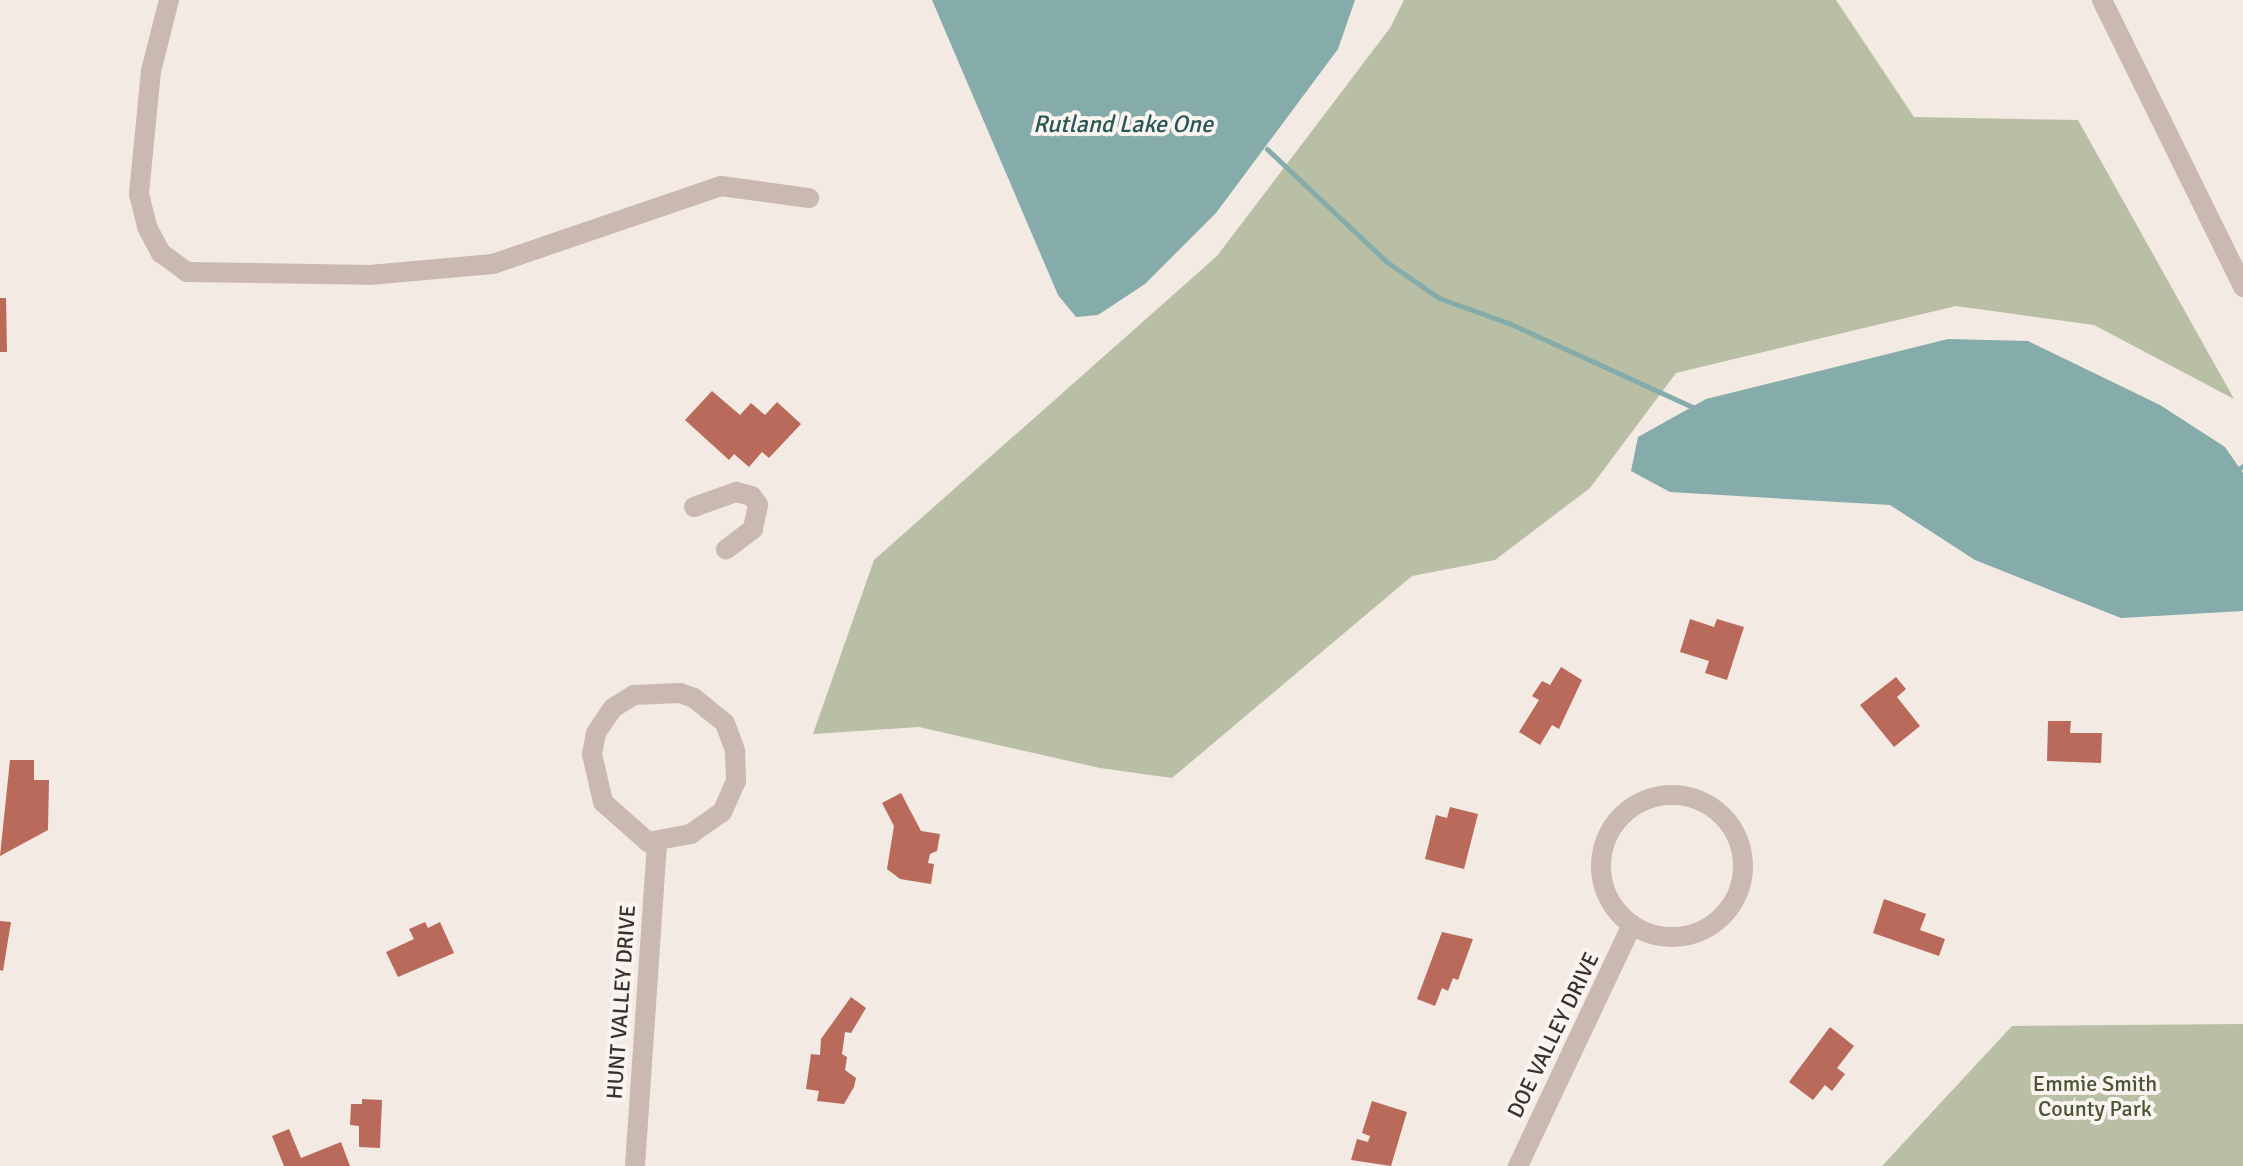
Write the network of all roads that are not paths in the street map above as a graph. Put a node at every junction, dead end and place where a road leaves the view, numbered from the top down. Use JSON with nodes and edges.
{"nodes":[{"id":1,"x":169,"y":0,"type":"edge"},
{"id":2,"x":2102,"y":0,"type":"edge"},
{"id":3,"x":809,"y":198,"type":"dead end"},
{"id":4,"x":2243,"y":287,"type":"edge"},
{"id":5,"x":694,"y":507,"type":"dead end"},
{"id":6,"x":726,"y":549,"type":"dead end"},
{"id":7,"x":657,"y":842,"type":"junction"},
{"id":8,"x":1632,"y":925,"type":"junction"},
{"id":9,"x":635,"y":1166,"type":"edge"},
{"id":10,"x":1518,"y":1166,"type":"edge"}],
"edges":[{"from":1,"to":3,"type":"street"},
{"from":2,"to":4,"type":"street"},
{"from":5,"to":6,"type":"street"},
{"from":7,"to":7,"type":"street"},
{"from":7,"to":9,"type":"street","name":"HUNT VALLEY DRIVE"},
{"from":8,"to":8,"type":"street"},
{"from":8,"to":10,"type":"street","name":"DOE VALLEY DRIVE"}]}
